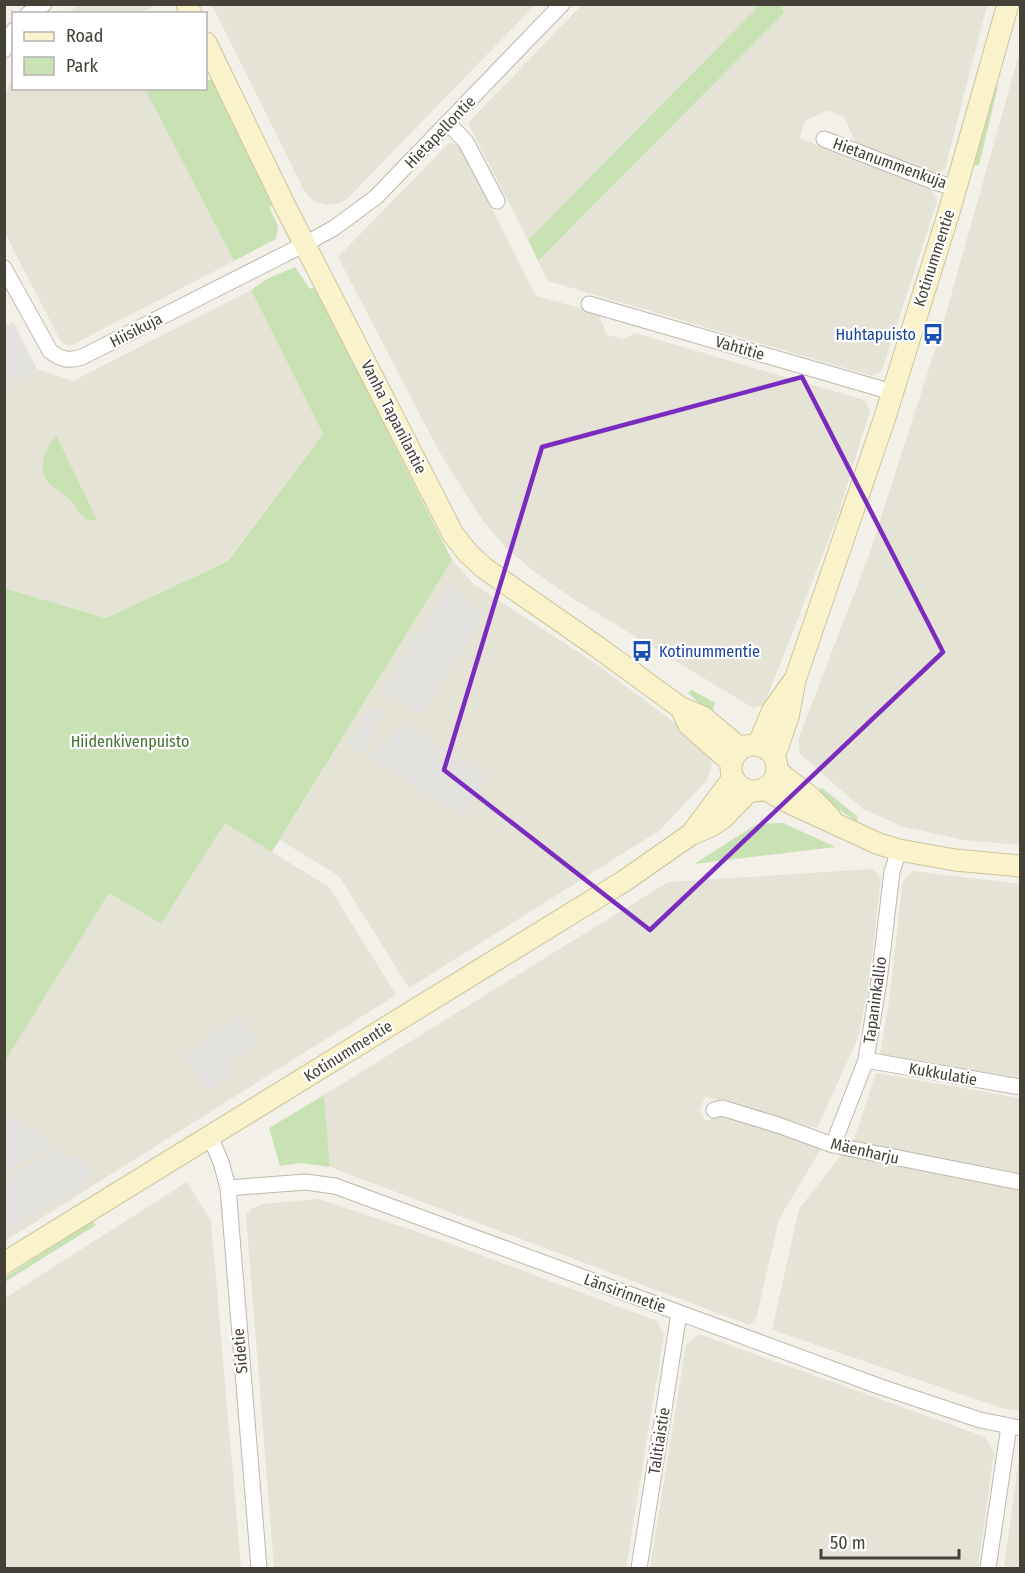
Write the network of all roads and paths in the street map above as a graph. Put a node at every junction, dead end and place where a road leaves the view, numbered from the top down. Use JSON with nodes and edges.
{"nodes":[{"id":1,"x":44,"y":4,"type":"edge"},
{"id":2,"x":562,"y":4,"type":"edge"},
{"id":3,"x":1008,"y":4,"type":"edge"},
{"id":4,"x":31,"y":12,"type":"edge"},
{"id":5,"x":12,"y":34,"type":"edge"},
{"id":6,"x":207,"y":45,"type":"edge"},
{"id":7,"x":4,"y":50,"type":"edge"},
{"id":8,"x":448,"y":123,"type":"junction"},
{"id":9,"x":824,"y":139,"type":"dead end"},
{"id":10,"x":956,"y":188,"type":"junction"},
{"id":11,"x":496,"y":201,"type":"dead end"},
{"id":12,"x":305,"y":244,"type":"junction"},
{"id":13,"x":4,"y":268,"type":"edge"},
{"id":14,"x":589,"y":304,"type":"dead end"},
{"id":15,"x":892,"y":392,"type":"junction"},
{"id":16,"x":754,"y":768,"type":"junction"},
{"id":17,"x":898,"y":850,"type":"junction"},
{"id":18,"x":1020,"y":866,"type":"edge"},
{"id":19,"x":866,"y":1060,"type":"junction"},
{"id":20,"x":1020,"y":1087,"type":"edge"},
{"id":21,"x":714,"y":1110,"type":"dead end"},
{"id":22,"x":210,"y":1137,"type":"junction"},
{"id":23,"x":833,"y":1145,"type":"junction"},
{"id":24,"x":1020,"y":1182,"type":"edge"},
{"id":25,"x":228,"y":1188,"type":"junction"},
{"id":26,"x":4,"y":1263,"type":"edge"},
{"id":27,"x":678,"y":1313,"type":"junction"},
{"id":28,"x":1015,"y":1427,"type":"edge"},
{"id":29,"x":259,"y":1569,"type":"edge"},
{"id":30,"x":639,"y":1569,"type":"edge"},
{"id":31,"x":988,"y":1569,"type":"edge"}],
"edges":[{"from":1,"to":4,"type":"street"},
{"from":2,"to":8,"type":"street","name":"Hietapellontie"},
{"from":3,"to":10,"type":"main road","name":"Kotinummentie"},
{"from":5,"to":7,"type":"street"},
{"from":6,"to":12,"type":"main road","name":"Vanha Tapanilantie"},
{"from":8,"to":11,"type":"street"},
{"from":8,"to":12,"type":"street","name":"Hietapellontie"},
{"from":9,"to":10,"type":"street","name":"Hietanummenkuja"},
{"from":10,"to":15,"type":"main road","name":"Kotinummentie"},
{"from":12,"to":13,"type":"street","name":"Hiisikuja"},
{"from":12,"to":16,"type":"main road","name":"Vanha Tapanilantie"},
{"from":14,"to":15,"type":"street","name":"Vahtitie"},
{"from":15,"to":16,"type":"main road","name":"Kotinummentie"},
{"from":16,"to":17,"type":"main road","name":"Vanha Tapanilantie"},
{"from":16,"to":22,"type":"main road","name":"Kotinummentie"},
{"from":17,"to":18,"type":"main road","name":"Vanha Tapanilantie"},
{"from":17,"to":19,"type":"street","name":"Tapaninkallio"},
{"from":19,"to":20,"type":"street","name":"Kukkulatie"},
{"from":19,"to":23,"type":"street","name":"Tapaninkallio"},
{"from":21,"to":23,"type":"street","name":"Mäenharju"},
{"from":22,"to":25,"type":"street","name":"Sidetie"},
{"from":22,"to":26,"type":"main road","name":"Kotinummentie"},
{"from":23,"to":24,"type":"street","name":"Mäenharju"},
{"from":25,"to":27,"type":"street","name":"Länsirinnetie"},
{"from":25,"to":29,"type":"street","name":"Sidetie"},
{"from":27,"to":28,"type":"street","name":"Länsirinnetie"},
{"from":27,"to":30,"type":"street","name":"Talitiaistie"},
{"from":28,"to":31,"type":"street"}]}
